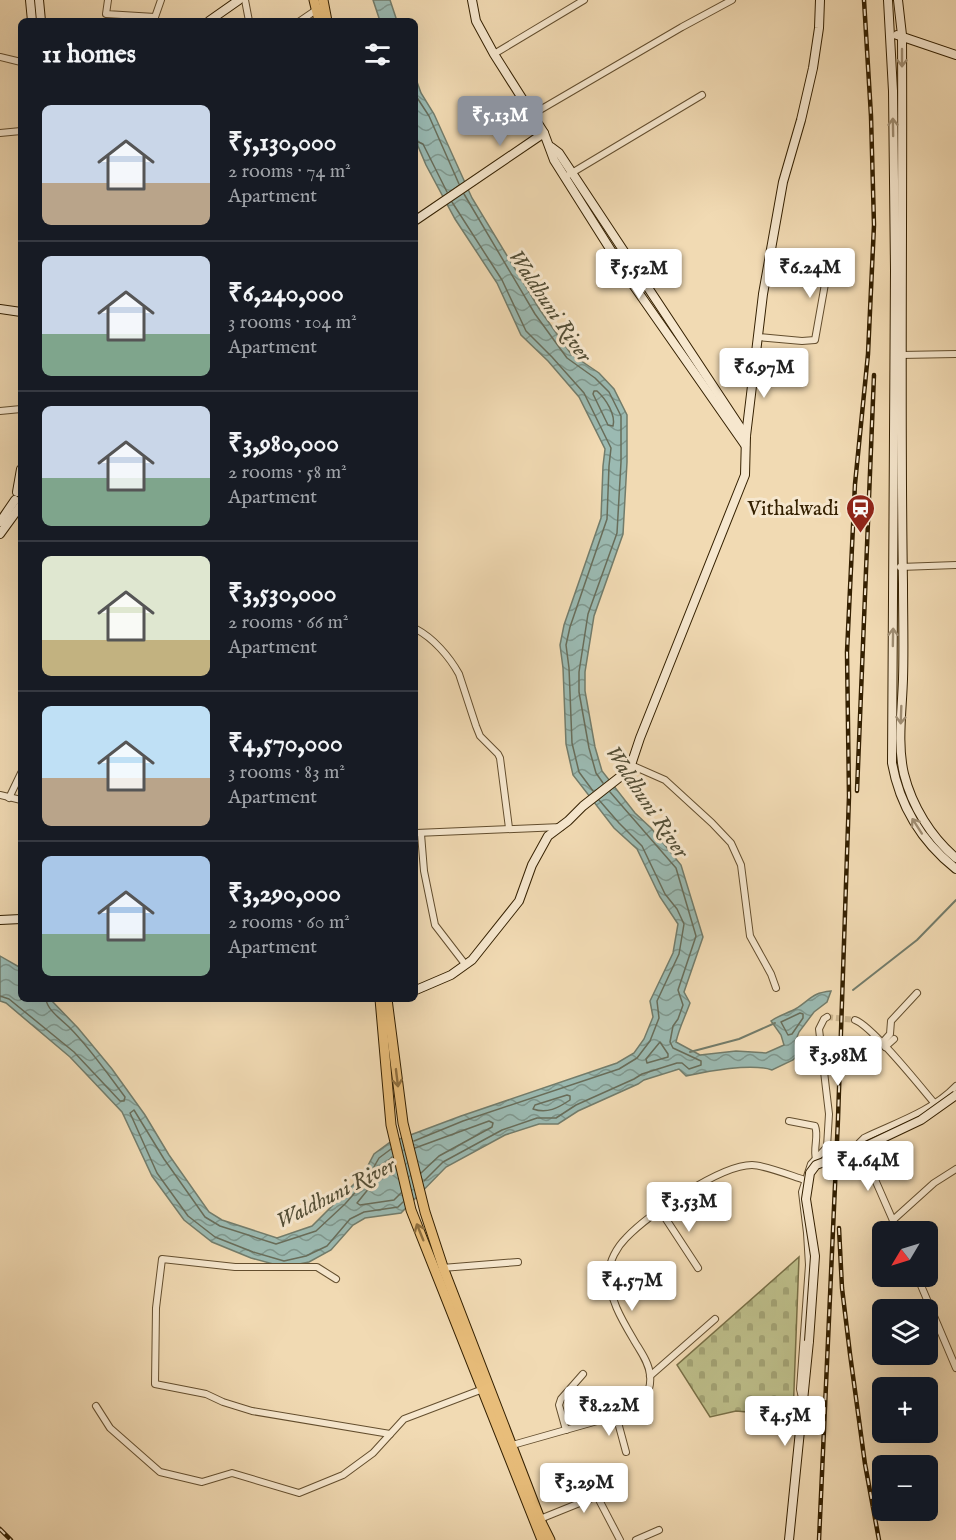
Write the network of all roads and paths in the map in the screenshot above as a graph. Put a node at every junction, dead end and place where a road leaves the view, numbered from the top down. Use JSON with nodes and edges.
{"nodes":[{"id":1,"x":30,"y":0,"type":"edge"},
{"id":2,"x":39,"y":0,"type":"edge"},
{"id":3,"x":108,"y":0,"type":"edge"},
{"id":4,"x":160,"y":0,"type":"edge"},
{"id":5,"x":239,"y":0,"type":"edge"},
{"id":6,"x":245,"y":0,"type":"edge"},
{"id":7,"x":472,"y":0,"type":"edge"},
{"id":8,"x":584,"y":0,"type":"edge"},
{"id":9,"x":732,"y":0,"type":"edge"},
{"id":10,"x":820,"y":0,"type":"edge"},
{"id":11,"x":888,"y":0,"type":"edge"},
{"id":12,"x":898,"y":0,"type":"edge"},
{"id":13,"x":319,"y":3,"type":"edge"},
{"id":14,"x":32,"y":18,"type":"edge"},
{"id":15,"x":41,"y":18,"type":"edge"},
{"id":16,"x":144,"y":18,"type":"edge"},
{"id":17,"x":154,"y":18,"type":"edge"},
{"id":18,"x":212,"y":18,"type":"edge"},
{"id":19,"x":248,"y":18,"type":"edge"},
{"id":20,"x":303,"y":18,"type":"edge"},
{"id":21,"x":326,"y":18,"type":"edge"},
{"id":22,"x":891,"y":35,"type":"junction"},
{"id":23,"x":902,"y":35,"type":"junction"},
{"id":24,"x":494,"y":54,"type":"junction"},
{"id":25,"x":956,"y":55,"type":"edge"},
{"id":26,"x":0,"y":57,"type":"edge"},
{"id":27,"x":18,"y":61,"type":"edge"},
{"id":28,"x":702,"y":95,"type":"dead end"},
{"id":29,"x":532,"y":114,"type":"junction"},
{"id":30,"x":18,"y":131,"type":"edge"},
{"id":31,"x":0,"y":133,"type":"edge"},
{"id":32,"x":544,"y":133,"type":"junction"},
{"id":33,"x":898,"y":163,"type":"junction"},
{"id":34,"x":568,"y":175,"type":"junction"},
{"id":35,"x":418,"y":219,"type":"edge"},
{"id":36,"x":770,"y":254,"type":"junction"},
{"id":37,"x":0,"y":309,"type":"edge"},
{"id":38,"x":18,"y":312,"type":"edge"},
{"id":39,"x":758,"y":337,"type":"junction"},
{"id":40,"x":956,"y":354,"type":"edge"},
{"id":41,"x":898,"y":355,"type":"junction"},
{"id":42,"x":18,"y":409,"type":"edge"},
{"id":43,"x":0,"y":411,"type":"edge"},
{"id":44,"x":746,"y":441,"type":"junction"},
{"id":45,"x":18,"y":500,"type":"edge"},
{"id":46,"x":2,"y":523,"type":"edge"},
{"id":47,"x":0,"y":534,"type":"edge"},
{"id":48,"x":956,"y":565,"type":"edge"},
{"id":49,"x":898,"y":567,"type":"junction"},
{"id":50,"x":418,"y":631,"type":"edge"},
{"id":51,"x":902,"y":756,"type":"junction"},
{"id":52,"x":892,"y":757,"type":"junction"},
{"id":53,"x":631,"y":765,"type":"junction"},
{"id":54,"x":18,"y":779,"type":"edge"},
{"id":55,"x":0,"y":795,"type":"edge"},
{"id":56,"x":9,"y":798,"type":"junction"},
{"id":57,"x":18,"y":800,"type":"edge"},
{"id":58,"x":561,"y":826,"type":"junction"},
{"id":59,"x":509,"y":828,"type":"junction"},
{"id":60,"x":418,"y":833,"type":"edge"},
{"id":61,"x":956,"y":858,"type":"edge"},
{"id":62,"x":956,"y":869,"type":"edge"},
{"id":63,"x":0,"y":920,"type":"edge"},
{"id":64,"x":18,"y":920,"type":"edge"},
{"id":65,"x":465,"y":964,"type":"junction"},
{"id":66,"x":776,"y":988,"type":"dead end"},
{"id":67,"x":418,"y":989,"type":"edge"},
{"id":68,"x":916,"y":993,"type":"dead end"},
{"id":69,"x":380,"y":1002,"type":"edge"},
{"id":70,"x":387,"y":1002,"type":"edge"},
{"id":71,"x":827,"y":1017,"type":"dead end"},
{"id":72,"x":855,"y":1020,"type":"tunnel mouth"},
{"id":73,"x":894,"y":1040,"type":"dead end"},
{"id":74,"x":883,"y":1045,"type":"junction"},
{"id":75,"x":956,"y":1086,"type":"edge"},
{"id":76,"x":956,"y":1095,"type":"edge"},
{"id":77,"x":935,"y":1104,"type":"junction"},
{"id":78,"x":789,"y":1121,"type":"dead end"},
{"id":79,"x":816,"y":1159,"type":"junction"},
{"id":80,"x":956,"y":1170,"type":"edge"},
{"id":81,"x":805,"y":1180,"type":"junction"},
{"id":82,"x":660,"y":1210,"type":"junction"},
{"id":83,"x":892,"y":1220,"type":"joint"},
{"id":84,"x":518,"y":1262,"type":"dead end"},
{"id":85,"x":439,"y":1268,"type":"junction"},
{"id":86,"x":698,"y":1268,"type":"dead end"},
{"id":87,"x":336,"y":1279,"type":"dead end"},
{"id":88,"x":922,"y":1287,"type":"edge"},
{"id":89,"x":715,"y":1319,"type":"dead end"},
{"id":90,"x":956,"y":1368,"type":"edge"},
{"id":91,"x":583,"y":1374,"type":"dead end"},
{"id":92,"x":650,"y":1376,"type":"junction"},
{"id":93,"x":483,"y":1389,"type":"junction"},
{"id":94,"x":803,"y":1401,"type":"junction"},
{"id":95,"x":96,"y":1406,"type":"dead end"},
{"id":96,"x":616,"y":1415,"type":"junction"},
{"id":97,"x":566,"y":1430,"type":"junction"},
{"id":98,"x":390,"y":1434,"type":"junction"},
{"id":99,"x":508,"y":1446,"type":"junction"},
{"id":100,"x":626,"y":1452,"type":"dead end"},
{"id":101,"x":618,"y":1486,"type":"dead end"},
{"id":102,"x":597,"y":1496,"type":"junction"},
{"id":103,"x":540,"y":1519,"type":"junction"},
{"id":104,"x":659,"y":1530,"type":"dead end"},
{"id":105,"x":542,"y":1540,"type":"edge"},
{"id":106,"x":550,"y":1540,"type":"edge"},
{"id":107,"x":620,"y":1540,"type":"edge"},
{"id":108,"x":636,"y":1540,"type":"edge"},
{"id":109,"x":789,"y":1540,"type":"edge"}],
"edges":[{"from":1,"to":14,"type":"main road"},
{"from":2,"to":15,"type":"main road"},
{"from":3,"to":16,"type":"street"},
{"from":4,"to":17,"type":"street"},
{"from":5,"to":18,"type":"main road"},
{"from":6,"to":19,"type":"street"},
{"from":7,"to":24,"type":"main road"},
{"from":8,"to":24,"type":"street"},
{"from":9,"to":29,"type":"street"},
{"from":10,"to":36,"type":"main road"},
{"from":11,"to":22,"type":"main road"},
{"from":12,"to":23,"type":"main road"},
{"from":13,"to":20,"type":"street"},
{"from":13,"to":21,"type":"main road"},
{"from":22,"to":23,"type":"main road"},
{"from":33,"to":22,"type":"main road","one_way":true},
{"from":23,"to":25,"type":"main road"},
{"from":23,"to":33,"type":"main road","one_way":true},
{"from":24,"to":29,"type":"main road"},
{"from":26,"to":27,"type":"street"},
{"from":28,"to":34,"type":"street"},
{"from":29,"to":32,"type":"main road"},
{"from":30,"to":31,"type":"street"},
{"from":32,"to":34,"type":"main road"},
{"from":32,"to":35,"type":"main road"},
{"from":33,"to":41,"type":"main road"},
{"from":34,"to":44,"type":"main road"},
{"from":36,"to":39,"type":"main road"},
{"from":36,"to":39,"type":"street"},
{"from":37,"to":38,"type":"main road"},
{"from":39,"to":44,"type":"main road"},
{"from":40,"to":41,"type":"street"},
{"from":41,"to":49,"type":"main road"},
{"from":42,"to":43,"type":"street"},
{"from":44,"to":53,"type":"main road"},
{"from":45,"to":46,"type":"main road"},
{"from":46,"to":47,"type":"main road"},
{"from":48,"to":49,"type":"street"},
{"from":49,"to":51,"type":"main road","one_way":true},
{"from":52,"to":49,"type":"main road","one_way":true},
{"from":50,"to":59,"type":"street"},
{"from":51,"to":52,"type":"main road"},
{"from":51,"to":61,"type":"main road"},
{"from":62,"to":52,"type":"main road","one_way":true},
{"from":53,"to":58,"type":"main road"},
{"from":53,"to":66,"type":"street"},
{"from":54,"to":56,"type":"street"},
{"from":55,"to":56,"type":"street"},
{"from":56,"to":57,"type":"street"},
{"from":58,"to":59,"type":"street"},
{"from":58,"to":65,"type":"main road"},
{"from":59,"to":60,"type":"street"},
{"from":60,"to":65,"type":"street"},
{"from":63,"to":64,"type":"main road"},
{"from":65,"to":67,"type":"main road"},
{"from":68,"to":74,"type":"street"},
{"from":85,"to":69,"type":"main road","one_way":true},
{"from":70,"to":85,"type":"main road","one_way":true},
{"from":71,"to":79,"type":"street"},
{"from":72,"to":74,"type":"street"},
{"from":73,"to":74,"type":"street"},
{"from":74,"to":77,"type":"street"},
{"from":75,"to":77,"type":"street"},
{"from":76,"to":94,"type":"main road","bridge":true},
{"from":77,"to":83,"type":"street"},
{"from":78,"to":79,"type":"street"},
{"from":79,"to":81,"type":"street"},
{"from":80,"to":83,"type":"street"},
{"from":81,"to":82,"type":"street"},
{"from":81,"to":94,"type":"street"},
{"from":82,"to":86,"type":"street"},
{"from":82,"to":92,"type":"street"},
{"from":84,"to":85,"type":"street"},
{"from":85,"to":93,"type":"main road"},
{"from":85,"to":99,"type":"main road"},
{"from":87,"to":98,"type":"street"},
{"from":88,"to":90,"type":"street"},
{"from":89,"to":92,"type":"street"},
{"from":91,"to":97,"type":"street"},
{"from":92,"to":96,"type":"street"},
{"from":93,"to":98,"type":"street"},
{"from":93,"to":99,"type":"main road"},
{"from":94,"to":109,"type":"main road"},
{"from":95,"to":98,"type":"street"},
{"from":96,"to":97,"type":"street"},
{"from":96,"to":100,"type":"street"},
{"from":97,"to":99,"type":"street"},
{"from":99,"to":103,"type":"main road"},
{"from":99,"to":105,"type":"main road"},
{"from":101,"to":102,"type":"street"},
{"from":102,"to":103,"type":"street"},
{"from":102,"to":107,"type":"street"},
{"from":103,"to":106,"type":"main road"},
{"from":104,"to":108,"type":"street"}]}
